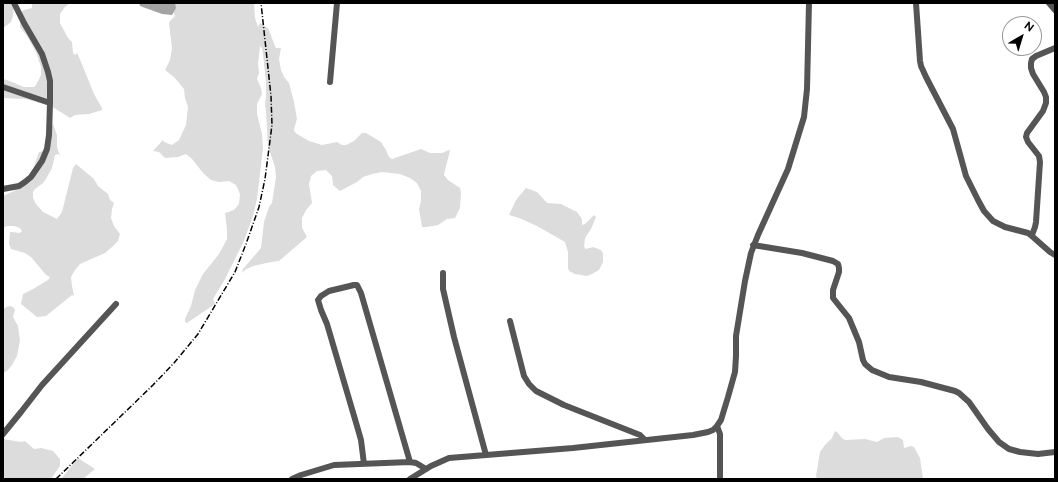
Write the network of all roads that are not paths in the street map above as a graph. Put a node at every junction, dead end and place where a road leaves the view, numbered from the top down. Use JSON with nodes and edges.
{"nodes":[{"id":1,"x":14,"y":3,"type":"edge"},
{"id":2,"x":337,"y":3,"type":"edge"},
{"id":3,"x":809,"y":3,"type":"edge"},
{"id":4,"x":916,"y":3,"type":"edge"},
{"id":5,"x":1049,"y":3,"type":"edge"},
{"id":6,"x":1055,"y":10,"type":"edge"},
{"id":7,"x":1055,"y":48,"type":"edge"},
{"id":8,"x":330,"y":82,"type":"dead end"},
{"id":9,"x":3,"y":87,"type":"edge"},
{"id":10,"x":50,"y":103,"type":"junction"},
{"id":11,"x":3,"y":189,"type":"edge"},
{"id":12,"x":1032,"y":235,"type":"junction"},
{"id":13,"x":754,"y":245,"type":"junction"},
{"id":14,"x":1055,"y":255,"type":"edge"},
{"id":15,"x":443,"y":273,"type":"dead end"},
{"id":16,"x":116,"y":304,"type":"dead end"},
{"id":17,"x":510,"y":321,"type":"dead end"},
{"id":18,"x":717,"y":426,"type":"junction"},
{"id":19,"x":3,"y":434,"type":"edge"},
{"id":20,"x":645,"y":440,"type":"junction"},
{"id":21,"x":1055,"y":452,"type":"edge"},
{"id":22,"x":486,"y":455,"type":"junction"},
{"id":23,"x":410,"y":462,"type":"junction"},
{"id":24,"x":364,"y":464,"type":"junction"},
{"id":25,"x":426,"y":469,"type":"junction"},
{"id":26,"x":292,"y":479,"type":"edge"},
{"id":27,"x":410,"y":479,"type":"edge"},
{"id":28,"x":720,"y":479,"type":"edge"}],
"edges":[{"from":1,"to":10,"type":"street"},
{"from":2,"to":8,"type":"street"},
{"from":3,"to":13,"type":"street"},
{"from":4,"to":12,"type":"street"},
{"from":5,"to":6,"type":"street"},
{"from":7,"to":12,"type":"street"},
{"from":9,"to":10,"type":"street"},
{"from":10,"to":11,"type":"street"},
{"from":12,"to":14,"type":"street"},
{"from":13,"to":18,"type":"street"},
{"from":13,"to":21,"type":"street"},
{"from":15,"to":22,"type":"street"},
{"from":16,"to":19,"type":"street"},
{"from":17,"to":20,"type":"street"},
{"from":18,"to":20,"type":"street"},
{"from":18,"to":28,"type":"street"},
{"from":20,"to":22,"type":"street"},
{"from":22,"to":25,"type":"street"},
{"from":23,"to":24,"type":"street"},
{"from":23,"to":24,"type":"street"},
{"from":23,"to":25,"type":"street"},
{"from":24,"to":26,"type":"street"},
{"from":25,"to":27,"type":"street"}]}
